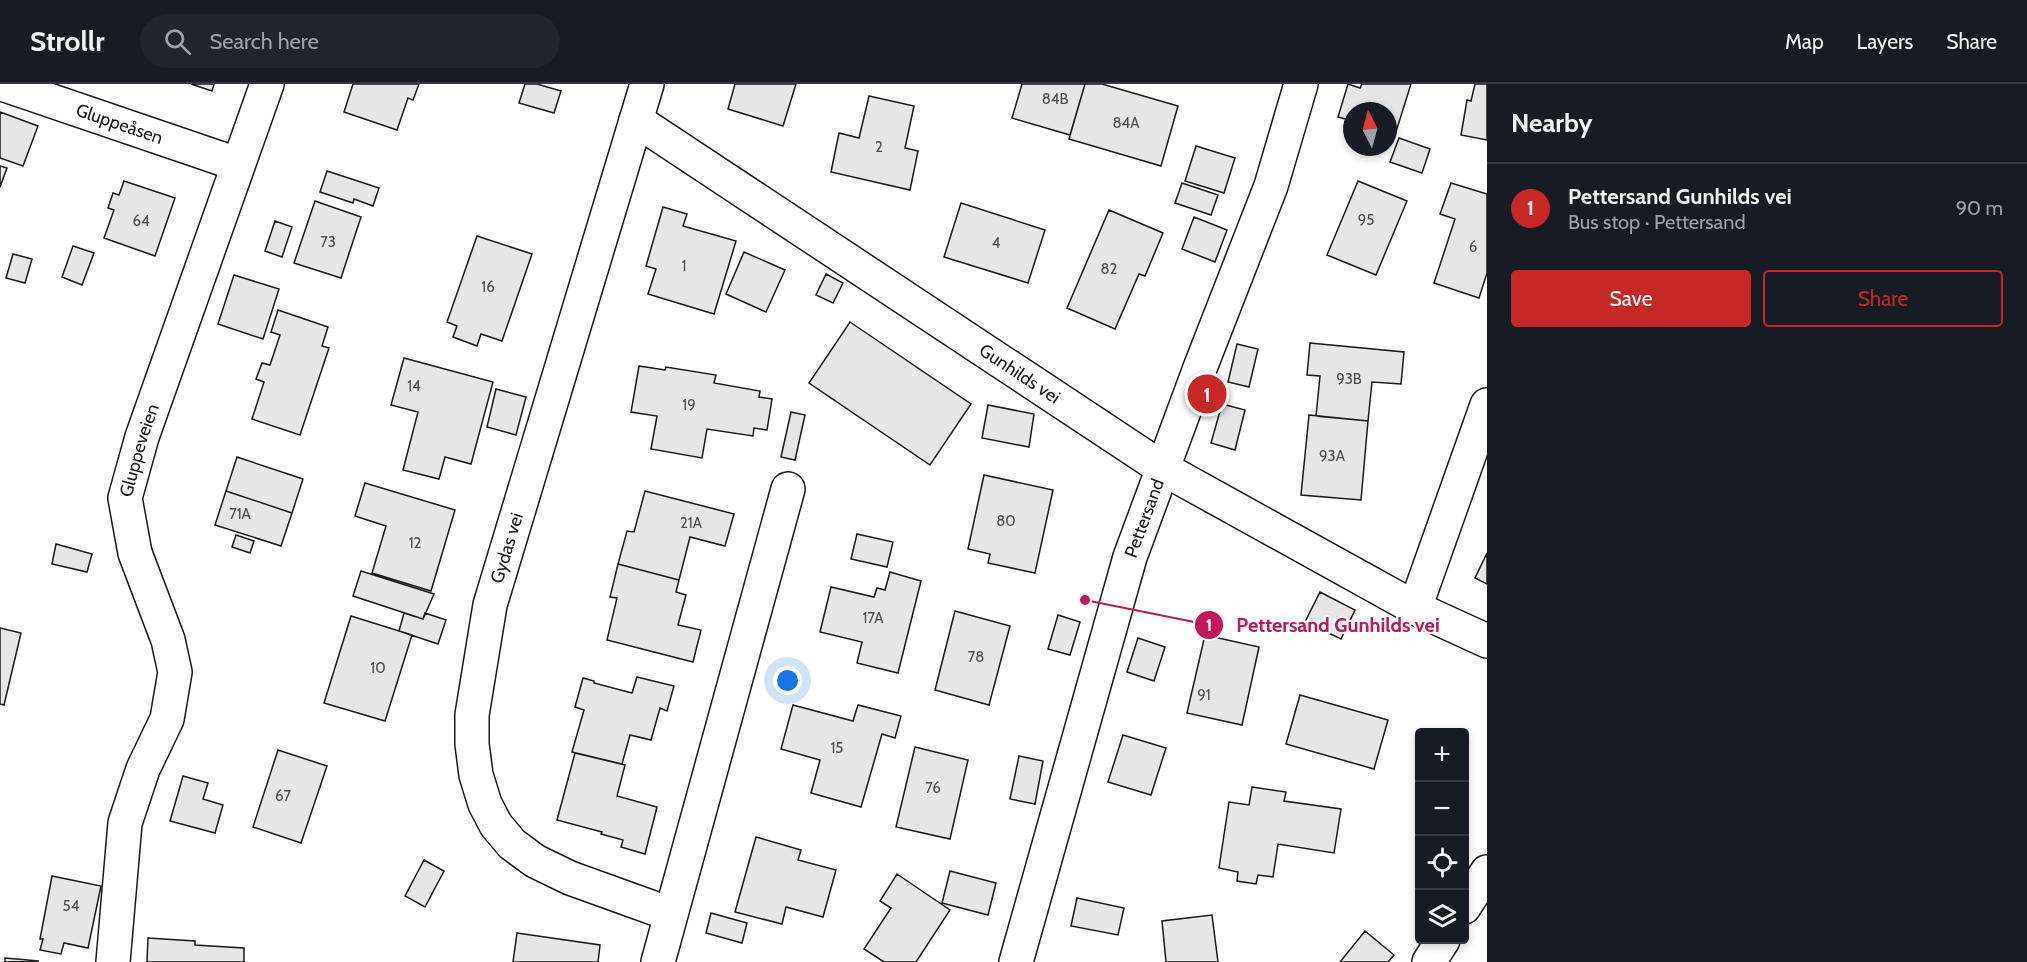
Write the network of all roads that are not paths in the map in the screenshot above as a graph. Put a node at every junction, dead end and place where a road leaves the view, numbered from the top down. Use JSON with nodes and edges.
{"nodes":[{"id":1,"x":2,"y":84,"type":"edge"},
{"id":2,"x":267,"y":84,"type":"edge"},
{"id":3,"x":647,"y":84,"type":"edge"},
{"id":4,"x":1301,"y":84,"type":"edge"},
{"id":5,"x":636,"y":120,"type":"junction"},
{"id":6,"x":237,"y":164,"type":"junction"},
{"id":7,"x":1487,"y":405,"type":"edge"},
{"id":8,"x":1162,"y":468,"type":"junction"},
{"id":9,"x":788,"y":489,"type":"dead end"},
{"id":10,"x":1415,"y":608,"type":"junction"},
{"id":11,"x":1487,"y":641,"type":"edge"},
{"id":12,"x":1487,"y":872,"type":"edge"},
{"id":13,"x":1469,"y":899,"type":"edge"},
{"id":14,"x":670,"y":914,"type":"junction"},
{"id":15,"x":1440,"y":944,"type":"edge"},
{"id":16,"x":113,"y":962,"type":"edge"},
{"id":17,"x":658,"y":962,"type":"edge"},
{"id":18,"x":1016,"y":962,"type":"edge"},
{"id":19,"x":1429,"y":962,"type":"edge"}],
"edges":[{"from":1,"to":6,"type":"street","name":"Gluppeåsen"},
{"from":2,"to":6,"type":"street","name":"Gluppeveien"},
{"from":3,"to":5,"type":"street","name":"Gydas vei"},
{"from":4,"to":8,"type":"street","name":"Pettersand"},
{"from":5,"to":8,"type":"street","name":"Gunhilds vei"},
{"from":5,"to":14,"type":"street","name":"Gydas vei"},
{"from":6,"to":16,"type":"street","name":"Gluppeveien"},
{"from":7,"to":10,"type":"street"},
{"from":8,"to":10,"type":"street","name":"Gunhilds vei"},
{"from":8,"to":18,"type":"street","name":"Pettersand"},
{"from":9,"to":14,"type":"street"},
{"from":10,"to":11,"type":"street","name":"Gunhilds vei"},
{"from":12,"to":13,"type":"street"},
{"from":14,"to":17,"type":"street"},
{"from":15,"to":19,"type":"street"}]}
